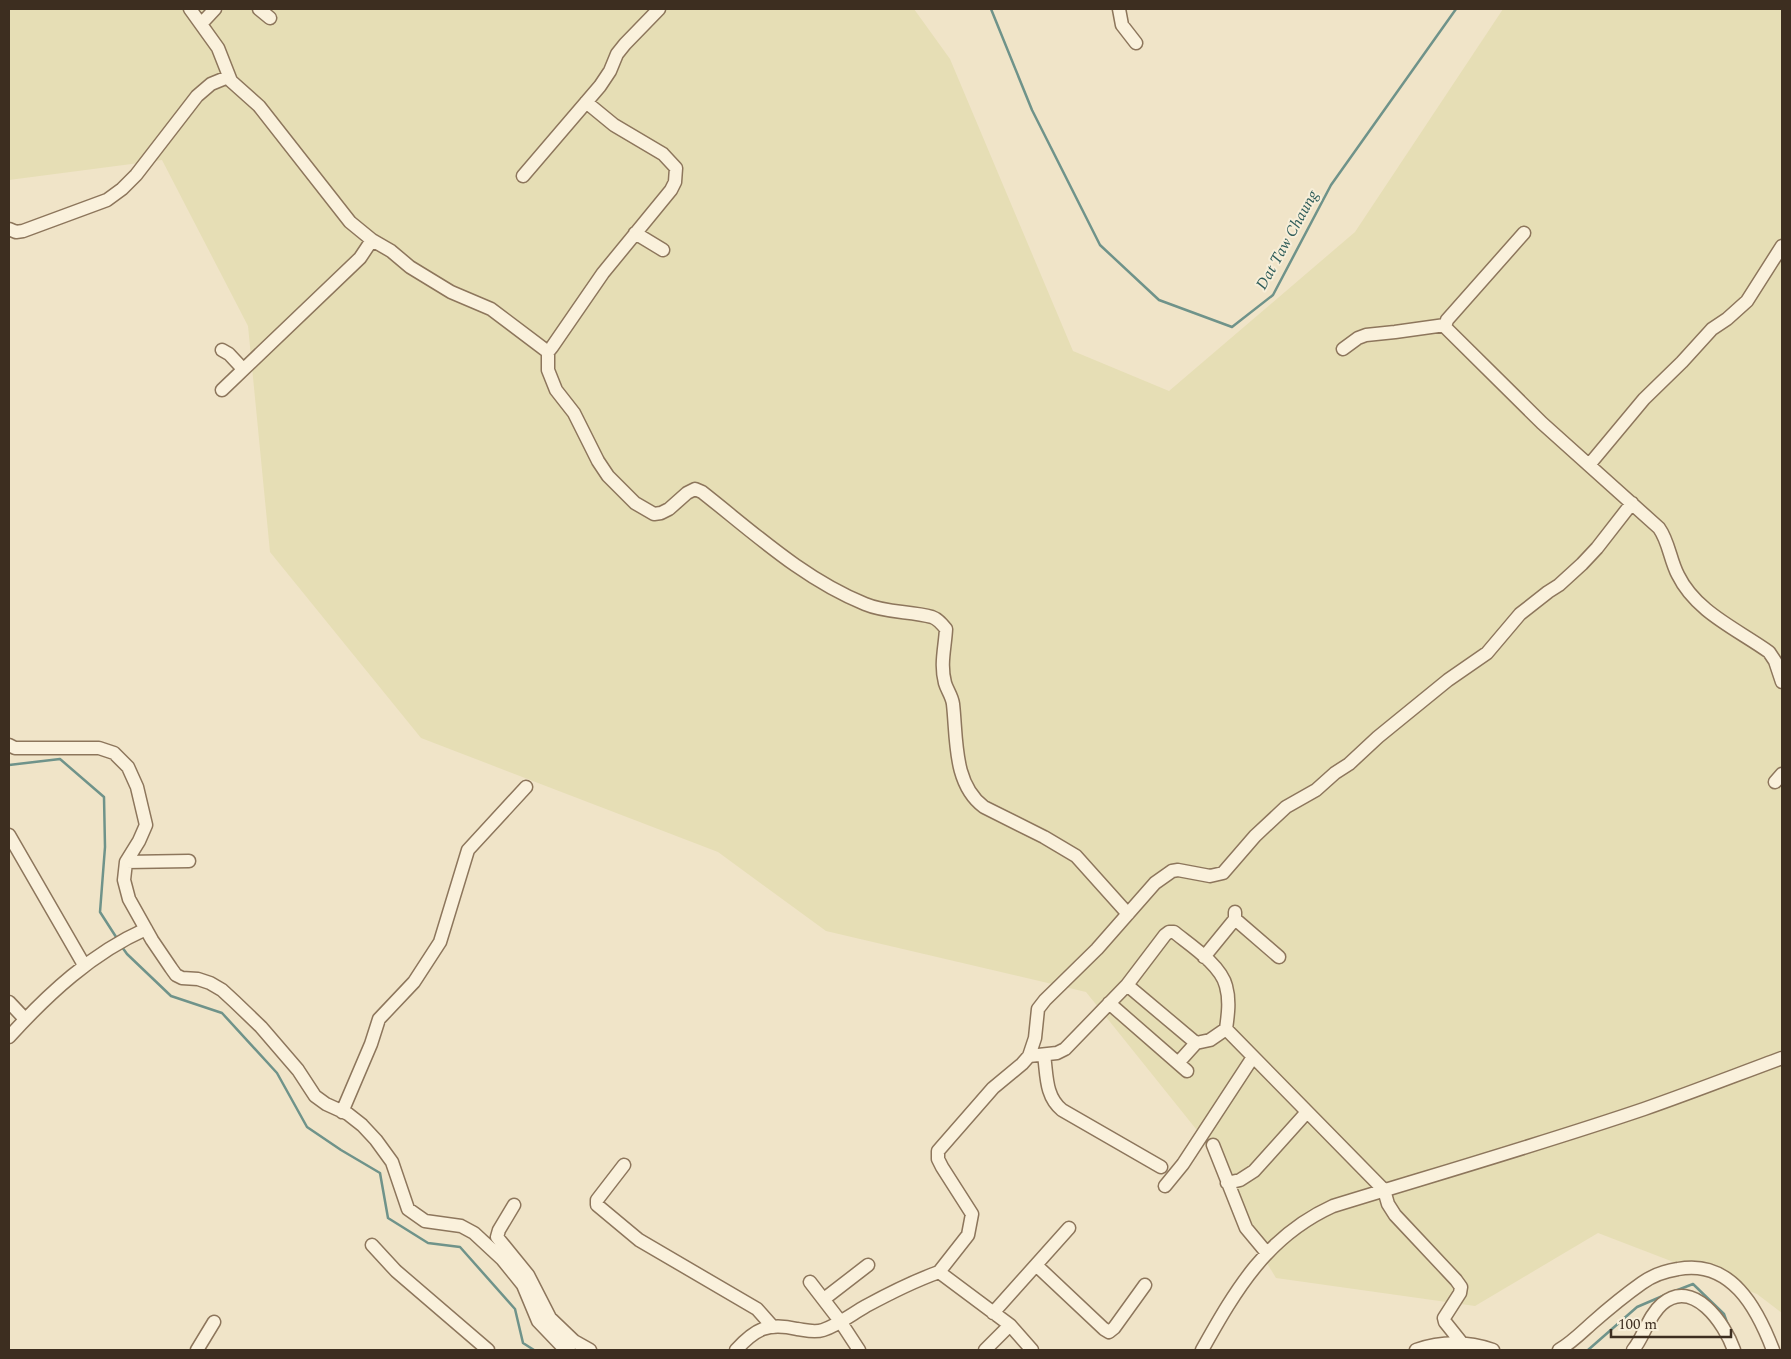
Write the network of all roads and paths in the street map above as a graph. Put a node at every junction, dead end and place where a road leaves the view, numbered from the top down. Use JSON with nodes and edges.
{"nodes":[{"id":1,"x":190,"y":9,"type":"edge"},
{"id":2,"x":215,"y":9,"type":"edge"},
{"id":3,"x":259,"y":9,"type":"edge"},
{"id":4,"x":659,"y":9,"type":"edge"},
{"id":5,"x":1119,"y":9,"type":"edge"},
{"id":6,"x":270,"y":18,"type":"dead end"},
{"id":7,"x":201,"y":24,"type":"junction"},
{"id":8,"x":1136,"y":43,"type":"dead end"},
{"id":9,"x":228,"y":77,"type":"junction"},
{"id":10,"x":586,"y":102,"type":"junction"},
{"id":11,"x":523,"y":176,"type":"dead end"},
{"id":12,"x":9,"y":230,"type":"edge"},
{"id":13,"x":636,"y":233,"type":"junction"},
{"id":14,"x":1524,"y":233,"type":"dead end"},
{"id":15,"x":372,"y":240,"type":"junction"},
{"id":16,"x":1782,"y":246,"type":"edge"},
{"id":17,"x":663,"y":250,"type":"dead end"},
{"id":18,"x":1445,"y":325,"type":"junction"},
{"id":19,"x":1343,"y":349,"type":"dead end"},
{"id":20,"x":222,"y":350,"type":"dead end"},
{"id":21,"x":548,"y":352,"type":"junction"},
{"id":22,"x":243,"y":369,"type":"junction"},
{"id":23,"x":222,"y":390,"type":"dead end"},
{"id":24,"x":1590,"y":465,"type":"junction"},
{"id":25,"x":1632,"y":503,"type":"junction"},
{"id":26,"x":1782,"y":682,"type":"edge"},
{"id":27,"x":9,"y":745,"type":"edge"},
{"id":28,"x":526,"y":786,"type":"dead end"},
{"id":29,"x":9,"y":835,"type":"edge"},
{"id":30,"x":189,"y":861,"type":"dead end"},
{"id":31,"x":126,"y":862,"type":"junction"},
{"id":32,"x":1128,"y":914,"type":"junction"},
{"id":33,"x":141,"y":931,"type":"junction"},
{"id":34,"x":1204,"y":957,"type":"junction"},
{"id":35,"x":1279,"y":957,"type":"dead end"},
{"id":36,"x":84,"y":965,"type":"junction"},
{"id":37,"x":1127,"y":985,"type":"junction"},
{"id":38,"x":9,"y":1002,"type":"edge"},
{"id":39,"x":1109,"y":1003,"type":"junction"},
{"id":40,"x":25,"y":1019,"type":"junction"},
{"id":41,"x":1226,"y":1029,"type":"junction"},
{"id":42,"x":9,"y":1037,"type":"edge"},
{"id":43,"x":1196,"y":1043,"type":"junction"},
{"id":44,"x":1044,"y":1055,"type":"junction"},
{"id":45,"x":1029,"y":1056,"type":"junction"},
{"id":46,"x":1253,"y":1057,"type":"junction"},
{"id":47,"x":1782,"y":1058,"type":"edge"},
{"id":48,"x":342,"y":1112,"type":"junction"},
{"id":49,"x":1307,"y":1112,"type":"junction"},
{"id":50,"x":1213,"y":1146,"type":"dead end"},
{"id":51,"x":624,"y":1165,"type":"dead end"},
{"id":52,"x":1161,"y":1167,"type":"dead end"},
{"id":53,"x":1227,"y":1183,"type":"junction"},
{"id":54,"x":1165,"y":1186,"type":"dead end"},
{"id":55,"x":1384,"y":1190,"type":"junction"},
{"id":56,"x":514,"y":1205,"type":"dead end"},
{"id":57,"x":1069,"y":1228,"type":"dead end"},
{"id":58,"x":372,"y":1245,"type":"dead end"},
{"id":59,"x":1266,"y":1252,"type":"junction"},
{"id":60,"x":868,"y":1265,"type":"dead end"},
{"id":61,"x":1036,"y":1265,"type":"junction"},
{"id":62,"x":939,"y":1272,"type":"junction"},
{"id":63,"x":810,"y":1282,"type":"dead end"},
{"id":64,"x":1145,"y":1285,"type":"dead end"},
{"id":65,"x":824,"y":1299,"type":"junction"},
{"id":66,"x":994,"y":1313,"type":"junction"},
{"id":67,"x":840,"y":1320,"type":"junction"},
{"id":68,"x":214,"y":1322,"type":"dead end"},
{"id":69,"x":1010,"y":1325,"type":"junction"},
{"id":70,"x":773,"y":1327,"type":"junction"},
{"id":71,"x":1461,"y":1342,"type":"junction"},
{"id":72,"x":197,"y":1350,"type":"edge"},
{"id":73,"x":488,"y":1350,"type":"edge"},
{"id":74,"x":569,"y":1350,"type":"edge"},
{"id":75,"x":590,"y":1350,"type":"edge"},
{"id":76,"x":736,"y":1350,"type":"edge"},
{"id":77,"x":858,"y":1350,"type":"edge"},
{"id":78,"x":985,"y":1350,"type":"edge"},
{"id":79,"x":1032,"y":1350,"type":"edge"},
{"id":80,"x":1202,"y":1350,"type":"edge"},
{"id":81,"x":1416,"y":1350,"type":"edge"},
{"id":82,"x":1493,"y":1350,"type":"edge"},
{"id":83,"x":1559,"y":1350,"type":"edge"},
{"id":84,"x":1633,"y":1350,"type":"edge"},
{"id":85,"x":1734,"y":1350,"type":"edge"},
{"id":86,"x":1773,"y":1350,"type":"edge"}],
"edges":[{"from":1,"to":7,"type":"street"},
{"from":2,"to":7,"type":"street"},
{"from":3,"to":6,"type":"street"},
{"from":4,"to":10,"type":"street"},
{"from":5,"to":8,"type":"street"},
{"from":7,"to":9,"type":"street"},
{"from":9,"to":12,"type":"street"},
{"from":9,"to":15,"type":"street"},
{"from":10,"to":11,"type":"street"},
{"from":10,"to":13,"type":"street"},
{"from":13,"to":17,"type":"street"},
{"from":13,"to":21,"type":"street"},
{"from":14,"to":18,"type":"street"},
{"from":15,"to":21,"type":"street"},
{"from":15,"to":22,"type":"street"},
{"from":16,"to":24,"type":"street"},
{"from":18,"to":19,"type":"street"},
{"from":18,"to":24,"type":"street"},
{"from":20,"to":22,"type":"street"},
{"from":21,"to":32,"type":"street"},
{"from":22,"to":23,"type":"street"},
{"from":24,"to":25,"type":"street"},
{"from":25,"to":26,"type":"street"},
{"from":25,"to":32,"type":"street"},
{"from":27,"to":31,"type":"street"},
{"from":28,"to":48,"type":"street"},
{"from":29,"to":36,"type":"street"},
{"from":30,"to":31,"type":"street"},
{"from":31,"to":33,"type":"street"},
{"from":32,"to":45,"type":"street"},
{"from":33,"to":36,"type":"street"},
{"from":33,"to":48,"type":"street"},
{"from":34,"to":35,"type":"street"},
{"from":34,"to":37,"type":"street"},
{"from":34,"to":41,"type":"street"},
{"from":36,"to":40,"type":"street"},
{"from":37,"to":39,"type":"street"},
{"from":37,"to":43,"type":"street"},
{"from":38,"to":40,"type":"street"},
{"from":39,"to":43,"type":"street"},
{"from":39,"to":44,"type":"street"},
{"from":40,"to":42,"type":"street"},
{"from":41,"to":43,"type":"street"},
{"from":41,"to":46,"type":"street"},
{"from":44,"to":45,"type":"street"},
{"from":44,"to":52,"type":"street"},
{"from":45,"to":62,"type":"street"},
{"from":46,"to":49,"type":"street"},
{"from":46,"to":54,"type":"street"},
{"from":47,"to":55,"type":"street"},
{"from":48,"to":74,"type":"street"},
{"from":49,"to":53,"type":"street"},
{"from":49,"to":55,"type":"street"},
{"from":50,"to":53,"type":"street"},
{"from":51,"to":70,"type":"street"},
{"from":53,"to":59,"type":"street"},
{"from":55,"to":59,"type":"street"},
{"from":55,"to":71,"type":"street"},
{"from":56,"to":75,"type":"street"},
{"from":57,"to":61,"type":"street"},
{"from":58,"to":73,"type":"street"},
{"from":59,"to":80,"type":"street"},
{"from":60,"to":65,"type":"street"},
{"from":61,"to":64,"type":"street"},
{"from":61,"to":66,"type":"street"},
{"from":62,"to":66,"type":"street"},
{"from":62,"to":67,"type":"street"},
{"from":63,"to":65,"type":"street"},
{"from":65,"to":67,"type":"street"},
{"from":66,"to":69,"type":"street"},
{"from":67,"to":70,"type":"street"},
{"from":67,"to":77,"type":"street"},
{"from":68,"to":72,"type":"street"},
{"from":69,"to":78,"type":"street"},
{"from":69,"to":79,"type":"street"},
{"from":70,"to":76,"type":"street"},
{"from":71,"to":81,"type":"street"},
{"from":71,"to":82,"type":"street"},
{"from":83,"to":86,"type":"street"},
{"from":84,"to":85,"type":"street"}]}
